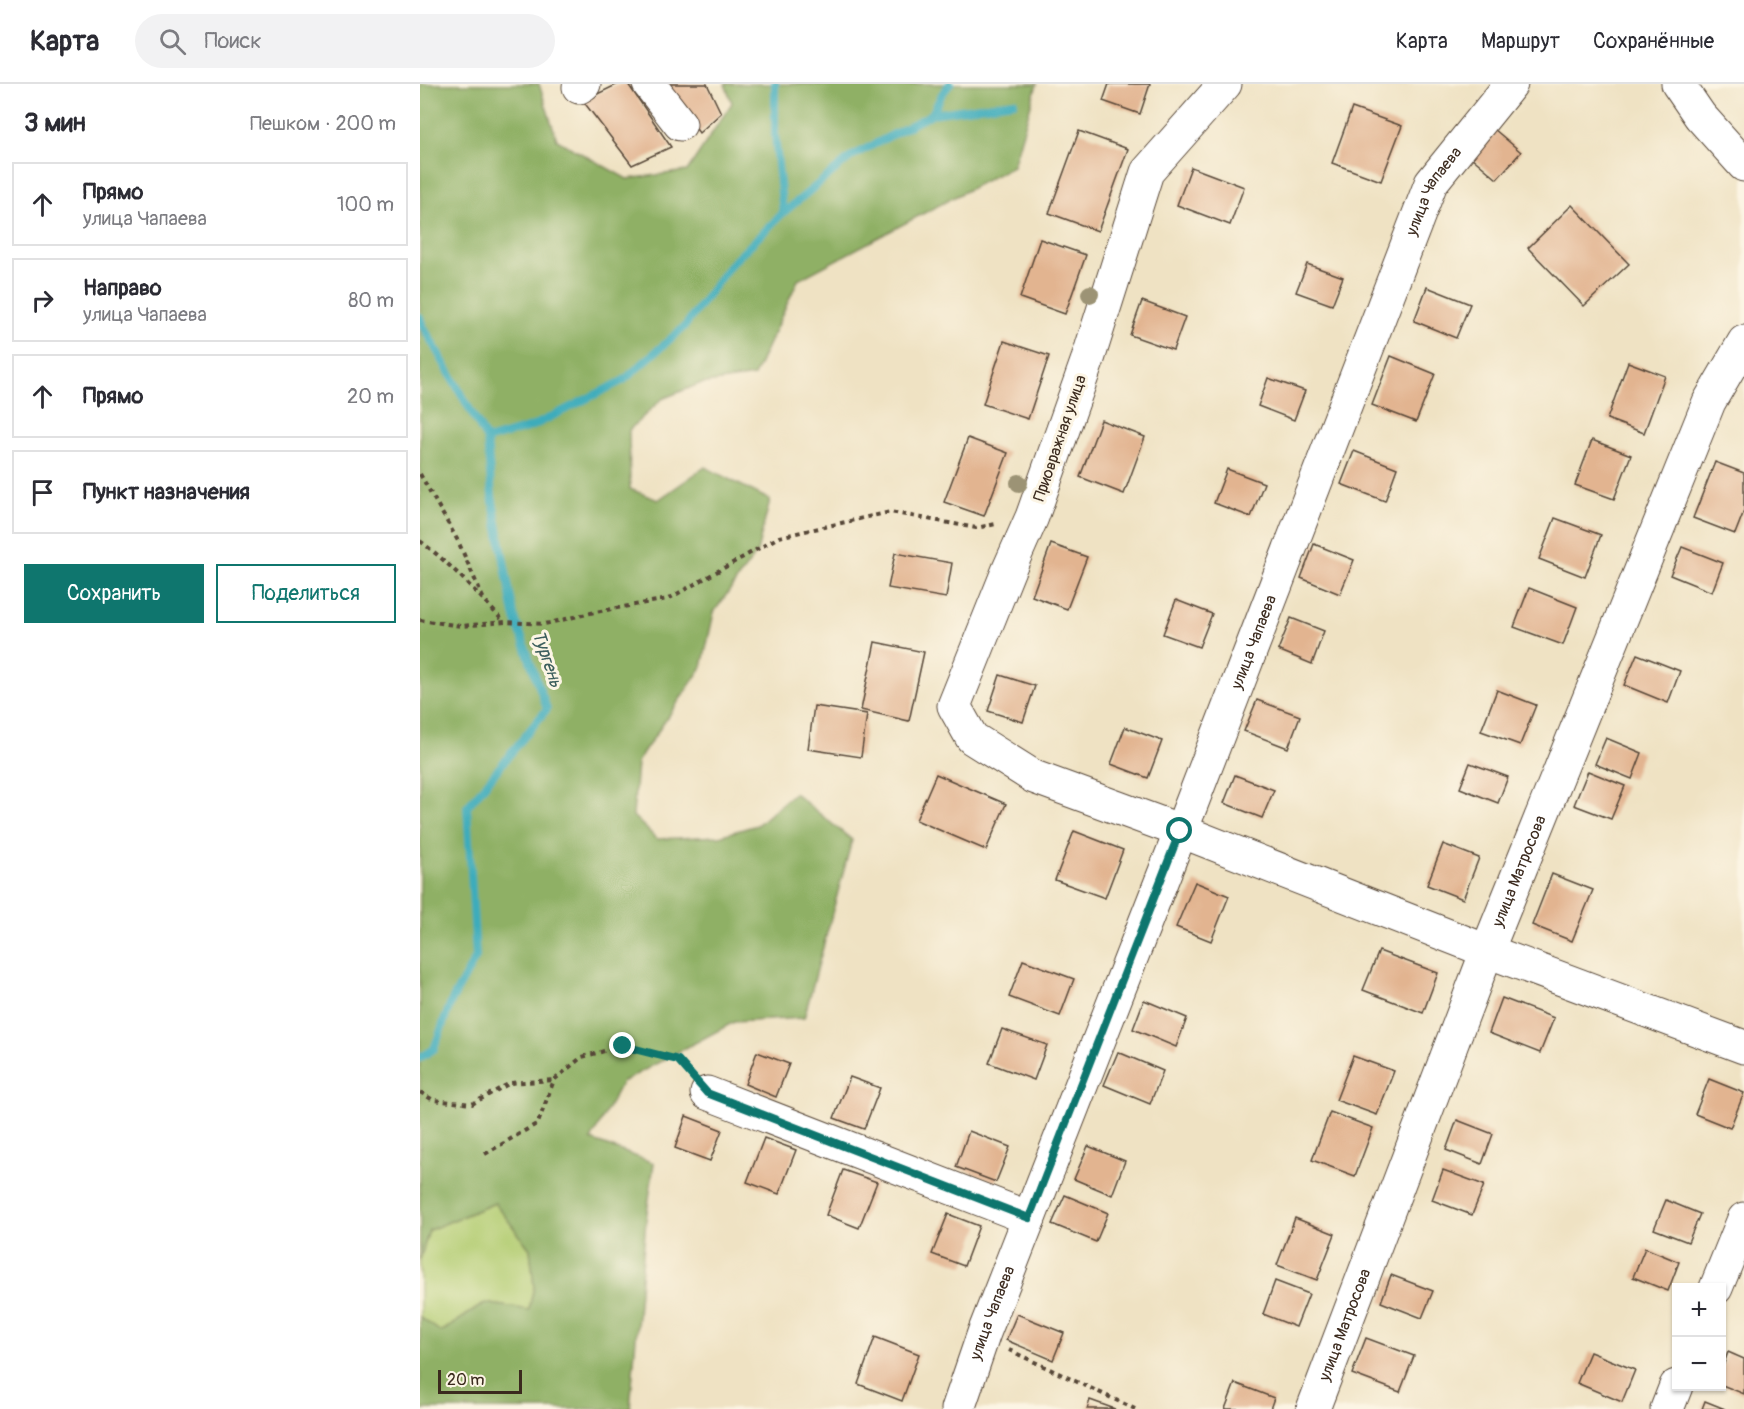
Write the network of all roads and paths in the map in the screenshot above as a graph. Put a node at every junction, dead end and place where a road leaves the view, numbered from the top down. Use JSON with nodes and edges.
{"nodes":[{"id":1,"x":648,"y":84,"type":"edge"},
{"id":2,"x":1226,"y":84,"type":"edge"},
{"id":3,"x":1511,"y":84,"type":"edge"},
{"id":4,"x":1678,"y":84,"type":"edge"},
{"id":5,"x":680,"y":124,"type":"dead end"},
{"id":6,"x":1744,"y":165,"type":"edge"},
{"id":7,"x":1744,"y":342,"type":"edge"},
{"id":8,"x":420,"y":474,"type":"edge"},
{"id":9,"x":976,"y":528,"type":"dead end"},
{"id":10,"x":420,"y":541,"type":"edge"},
{"id":11,"x":484,"y":600,"type":"junction"},
{"id":12,"x":420,"y":620,"type":"edge"},
{"id":13,"x":505,"y":622,"type":"junction"},
{"id":14,"x":1180,"y":831,"type":"junction"},
{"id":15,"x":1487,"y":951,"type":"junction"},
{"id":16,"x":1744,"y":1047,"type":"edge"},
{"id":17,"x":554,"y":1080,"type":"junction"},
{"id":18,"x":420,"y":1092,"type":"edge"},
{"id":19,"x":707,"y":1093,"type":"joint"},
{"id":20,"x":485,"y":1154,"type":"dead end"},
{"id":21,"x":1029,"y":1218,"type":"junction"},
{"id":22,"x":1744,"y":1219,"type":"edge"},
{"id":23,"x":1718,"y":1283,"type":"edge"},
{"id":24,"x":984,"y":1333,"type":"junction"},
{"id":25,"x":1675,"y":1391,"type":"edge"},
{"id":26,"x":958,"y":1409,"type":"edge"},
{"id":27,"x":1135,"y":1409,"type":"edge"},
{"id":28,"x":1313,"y":1409,"type":"edge"},
{"id":29,"x":1667,"y":1409,"type":"edge"}],
"edges":[{"from":1,"to":5,"type":"street"},
{"from":2,"to":14,"type":"street","name":"Приовражная улица"},
{"from":3,"to":14,"type":"street","name":"улица Чапаева"},
{"from":4,"to":6,"type":"street"},
{"from":7,"to":15,"type":"street","name":"улица Матросова"},
{"from":8,"to":11,"type":"path"},
{"from":9,"to":13,"type":"path"},
{"from":10,"to":11,"type":"path"},
{"from":11,"to":13,"type":"path"},
{"from":12,"to":13,"type":"path"},
{"from":14,"to":15,"type":"street"},
{"from":14,"to":21,"type":"street","name":"улица Чапаева"},
{"from":15,"to":16,"type":"street"},
{"from":15,"to":28,"type":"street","name":"улица Матросова"},
{"from":17,"to":18,"type":"path"},
{"from":17,"to":19,"type":"path"},
{"from":17,"to":20,"type":"path"},
{"from":19,"to":21,"type":"street"},
{"from":21,"to":24,"type":"street","name":"улица Чапаева"},
{"from":22,"to":23,"type":"street"},
{"from":24,"to":26,"type":"street","name":"улица Чапаева"},
{"from":24,"to":27,"type":"path"},
{"from":25,"to":29,"type":"street"}]}
